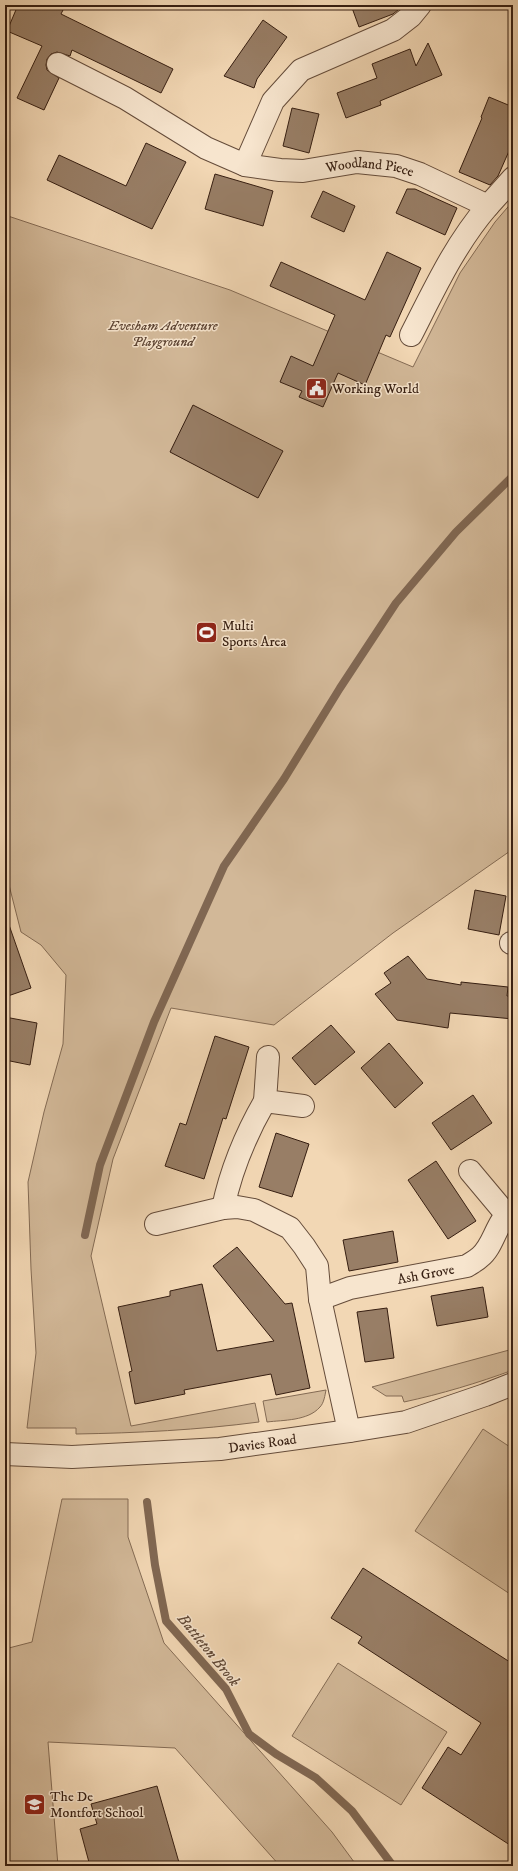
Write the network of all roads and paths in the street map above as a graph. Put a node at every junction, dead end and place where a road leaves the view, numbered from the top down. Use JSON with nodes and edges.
{"nodes":[{"id":1,"x":420,"y":5,"type":"edge"},
{"id":2,"x":58,"y":64,"type":"dead end"},
{"id":3,"x":245,"y":165,"type":"junction"},
{"id":4,"x":513,"y":178,"type":"edge"},
{"id":5,"x":488,"y":206,"type":"junction"},
{"id":6,"x":411,"y":335,"type":"dead end"},
{"id":7,"x":268,"y":1056,"type":"dead end"},
{"id":8,"x":265,"y":1101,"type":"junction"},
{"id":9,"x":303,"y":1106,"type":"dead end"},
{"id":10,"x":470,"y":1171,"type":"dead end"},
{"id":11,"x":224,"y":1208,"type":"junction"},
{"id":12,"x":510,"y":1212,"type":"edge"},
{"id":13,"x":156,"y":1224,"type":"dead end"},
{"id":14,"x":320,"y":1298,"type":"junction"},
{"id":15,"x":513,"y":1384,"type":"edge"},
{"id":16,"x":348,"y":1432,"type":"junction"},
{"id":17,"x":5,"y":1454,"type":"edge"}],
"edges":[{"from":1,"to":3,"type":"street"},
{"from":2,"to":3,"type":"street","name":"Woodland Piece"},
{"from":3,"to":5,"type":"street","name":"Woodland Piece"},
{"from":4,"to":5,"type":"street"},
{"from":5,"to":6,"type":"street"},
{"from":7,"to":8,"type":"street"},
{"from":8,"to":9,"type":"street"},
{"from":8,"to":11,"type":"street"},
{"from":10,"to":12,"type":"street","name":"Ash Grove"},
{"from":11,"to":13,"type":"street"},
{"from":11,"to":14,"type":"street"},
{"from":12,"to":14,"type":"street","name":"Ash Grove"},
{"from":14,"to":16,"type":"street"},
{"from":15,"to":16,"type":"street","name":"Davies Road"},
{"from":16,"to":17,"type":"street","name":"Davies Road"}]}
